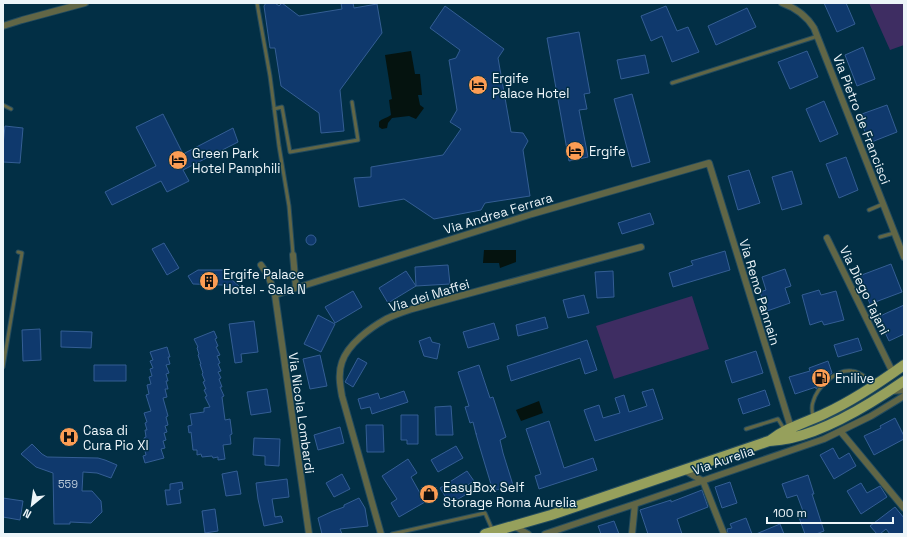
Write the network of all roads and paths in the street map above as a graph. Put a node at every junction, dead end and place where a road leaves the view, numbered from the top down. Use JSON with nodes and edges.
{"nodes":[{"id":1,"x":85,"y":3,"type":"edge"},
{"id":2,"x":257,"y":3,"type":"edge"},
{"id":3,"x":782,"y":3,"type":"edge"},
{"id":4,"x":3,"y":26,"type":"edge"},
{"id":5,"x":818,"y":36,"type":"junction"},
{"id":6,"x":672,"y":83,"type":"dead end"},
{"id":7,"x":352,"y":102,"type":"dead end"},
{"id":8,"x":3,"y":105,"type":"edge"},
{"id":9,"x":11,"y":108,"type":"dead end"},
{"id":10,"x":274,"y":109,"type":"junction"},
{"id":11,"x":708,"y":163,"type":"joint"},
{"id":12,"x":883,"y":204,"type":"junction"},
{"id":13,"x":868,"y":210,"type":"dead end"},
{"id":14,"x":894,"y":233,"type":"junction"},
{"id":15,"x":880,"y":237,"type":"dead end"},
{"id":16,"x":827,"y":238,"type":"dead end"},
{"id":17,"x":641,"y":248,"type":"dead end"},
{"id":18,"x":18,"y":252,"type":"dead end"},
{"id":19,"x":293,"y":255,"type":"joint"},
{"id":20,"x":904,"y":257,"type":"edge"},
{"id":21,"x":261,"y":265,"type":"dead end"},
{"id":22,"x":296,"y":288,"type":"junction"},
{"id":23,"x":275,"y":295,"type":"junction"},
{"id":24,"x":904,"y":365,"type":"edge"},
{"id":25,"x":3,"y":367,"type":"edge"},
{"id":26,"x":893,"y":373,"type":"junction"},
{"id":27,"x":904,"y":381,"type":"edge"},
{"id":28,"x":876,"y":385,"type":"junction"},
{"id":29,"x":904,"y":390,"type":"edge"},
{"id":30,"x":890,"y":391,"type":"junction"},
{"id":31,"x":904,"y":396,"type":"edge"},
{"id":32,"x":814,"y":419,"type":"junction"},
{"id":33,"x":746,"y":429,"type":"dead end"},
{"id":34,"x":788,"y":429,"type":"junction"},
{"id":35,"x":841,"y":432,"type":"junction"},
{"id":36,"x":769,"y":441,"type":"junction"},
{"id":37,"x":684,"y":470,"type":"junction"},
{"id":38,"x":703,"y":481,"type":"junction"},
{"id":39,"x":635,"y":504,"type":"junction"},
{"id":40,"x":904,"y":508,"type":"edge"},
{"id":41,"x":514,"y":526,"type":"junction"},
{"id":42,"x":489,"y":533,"type":"edge"},
{"id":43,"x":308,"y":534,"type":"edge"},
{"id":44,"x":381,"y":534,"type":"edge"},
{"id":45,"x":392,"y":534,"type":"edge"},
{"id":46,"x":528,"y":534,"type":"edge"},
{"id":47,"x":545,"y":534,"type":"edge"},
{"id":48,"x":632,"y":534,"type":"edge"},
{"id":49,"x":724,"y":534,"type":"edge"}],
"edges":[{"from":1,"to":4,"type":"street"},
{"from":2,"to":10,"type":"lane"},
{"from":3,"to":5,"type":"street","name":"Via Pietro de Francisci"},
{"from":5,"to":6,"type":"lane"},
{"from":5,"to":12,"type":"street","name":"Via Pietro de Francisci"},
{"from":7,"to":10,"type":"lane"},
{"from":8,"to":9,"type":"lane"},
{"from":10,"to":19,"type":"lane"},
{"from":11,"to":22,"type":"street","name":"Via Andrea Ferrara"},
{"from":11,"to":34,"type":"street","name":"Via Remo Pannain"},
{"from":12,"to":13,"type":"lane"},
{"from":12,"to":14,"type":"street","name":"Via Pietro de Francisci"},
{"from":14,"to":15,"type":"lane"},
{"from":14,"to":20,"type":"street","name":"Via Pietro de Francisci"},
{"from":16,"to":26,"type":"street","name":"Via Diego Tajani"},
{"from":17,"to":44,"type":"street","name":"Via dei Maffei"},
{"from":18,"to":25,"type":"lane"},
{"from":19,"to":22,"type":"street"},
{"from":21,"to":23,"type":"street","name":"Via Nicola Lombardi"},
{"from":22,"to":23,"type":"street","name":"Via Andrea Ferrara"},
{"from":23,"to":43,"type":"street","name":"Via Nicola Lombardi"},
{"from":24,"to":26,"type":"main road","name":"Via Aurelia"},
{"from":26,"to":28,"type":"main road","name":"Via Aurelia"},
{"from":27,"to":30,"type":"main road","name":"Via Aurelia"},
{"from":28,"to":32,"type":"main road","name":"Via Aurelia"},
{"from":28,"to":32,"type":"lane"},
{"from":29,"to":30,"type":"street"},
{"from":30,"to":36,"type":"main road","name":"Via Aurelia"},
{"from":31,"to":35,"type":"street","name":"Via Aurelia"},
{"from":32,"to":34,"type":"main road","name":"Via Aurelia"},
{"from":33,"to":34,"type":"lane"},
{"from":34,"to":36,"type":"main road","name":"Via Aurelia"},
{"from":35,"to":38,"type":"street","name":"Via Aurelia"},
{"from":35,"to":40,"type":"street"},
{"from":36,"to":37,"type":"main road","name":"Via Aurelia"},
{"from":37,"to":38,"type":"street"},
{"from":37,"to":41,"type":"main road","name":"Via Aurelia"},
{"from":38,"to":39,"type":"street","name":"Via Aurelia"},
{"from":38,"to":49,"type":"street"},
{"from":39,"to":47,"type":"street","name":"Via Aurelia"},
{"from":39,"to":48,"type":"street"},
{"from":41,"to":42,"type":"main road","name":"Via Aurelia"},
{"from":41,"to":46,"type":"street"},
{"from":42,"to":45,"type":"lane"}]}
